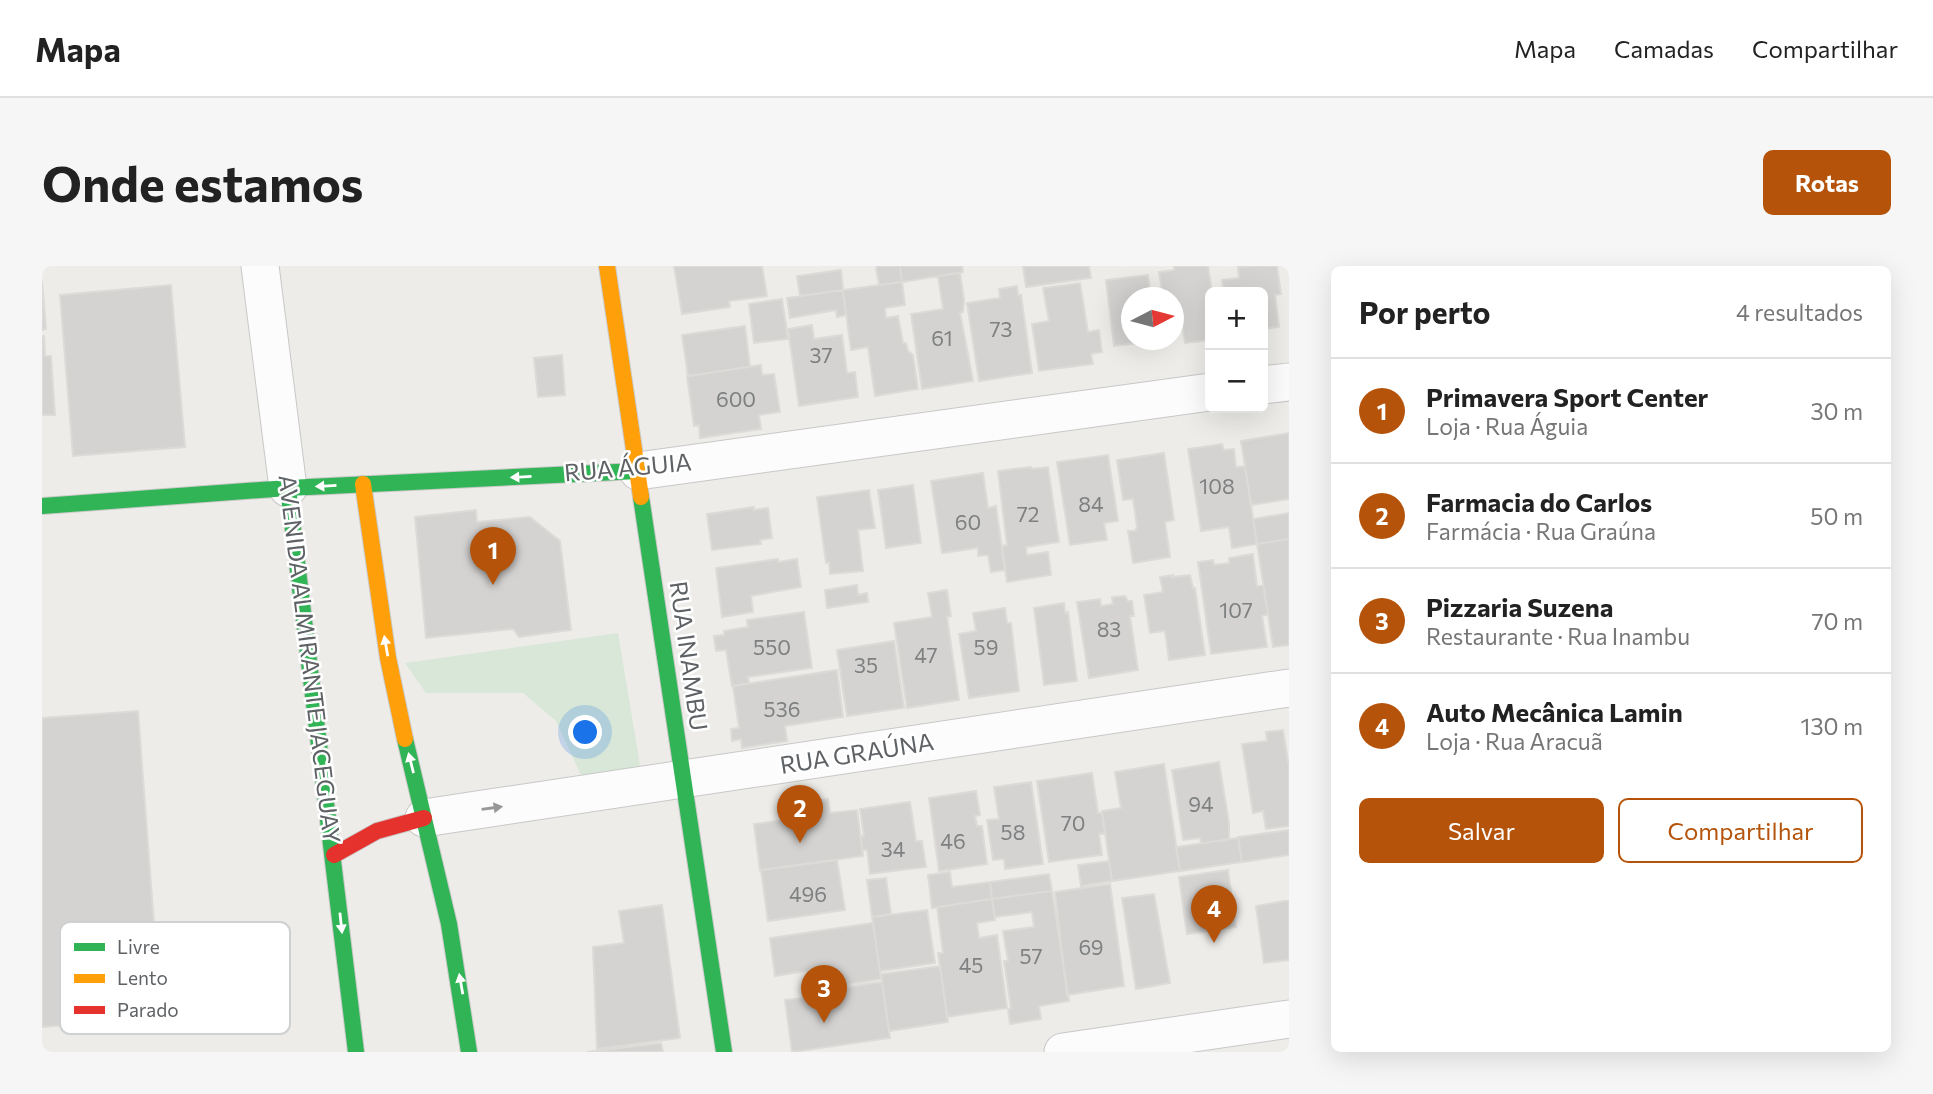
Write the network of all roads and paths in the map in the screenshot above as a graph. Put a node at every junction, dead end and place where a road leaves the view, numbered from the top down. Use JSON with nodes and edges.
{"nodes":[{"id":1,"x":260,"y":266,"type":"edge"},
{"id":2,"x":607,"y":266,"type":"edge"},
{"id":3,"x":1289,"y":382,"type":"edge"},
{"id":4,"x":1268,"y":384,"type":"edge"},
{"id":5,"x":1205,"y":393,"type":"edge"},
{"id":6,"x":638,"y":471,"type":"junction"},
{"id":7,"x":363,"y":484,"type":"junction"},
{"id":8,"x":288,"y":488,"type":"junction"},
{"id":9,"x":42,"y":506,"type":"edge"},
{"id":10,"x":1289,"y":688,"type":"edge"},
{"id":11,"x":684,"y":781,"type":"junction"},
{"id":12,"x":424,"y":818,"type":"junction"},
{"id":13,"x":334,"y":855,"type":"junction"},
{"id":14,"x":1289,"y":1018,"type":"edge"},
{"id":15,"x":356,"y":1052,"type":"edge"},
{"id":16,"x":469,"y":1052,"type":"edge"},
{"id":17,"x":724,"y":1052,"type":"edge"},
{"id":18,"x":1063,"y":1052,"type":"edge"}],
"edges":[{"from":1,"to":8,"type":"street","name":"AVENIDA ALMIRANTE JACEGUAY"},
{"from":2,"to":6,"type":"street","name":"RUA INAMBU"},
{"from":3,"to":4,"type":"street"},
{"from":5,"to":6,"type":"street","name":"RUA ÁGUIA"},
{"from":6,"to":7,"type":"street","name":"RUA ÁGUIA","one_way":true},
{"from":6,"to":11,"type":"street","name":"RUA INAMBU"},
{"from":7,"to":8,"type":"street","name":"RUA ÁGUIA","one_way":true},
{"from":12,"to":7,"type":"street","one_way":true},
{"from":8,"to":9,"type":"street","name":"RUA ÁGUIA"},
{"from":8,"to":13,"type":"street","name":"AVENIDA ALMIRANTE JACEGUAY"},
{"from":10,"to":11,"type":"street","name":"RUA GRAÚNA"},
{"from":12,"to":11,"type":"street","name":"RUA GRAÚNA","one_way":true},
{"from":11,"to":17,"type":"street","name":"RUA INAMBU"},
{"from":12,"to":13,"type":"street"},
{"from":16,"to":12,"type":"street","one_way":true},
{"from":13,"to":15,"type":"street","name":"AVENIDA ALMIRANTE JACEGUAY","one_way":true},
{"from":14,"to":18,"type":"street"}]}
